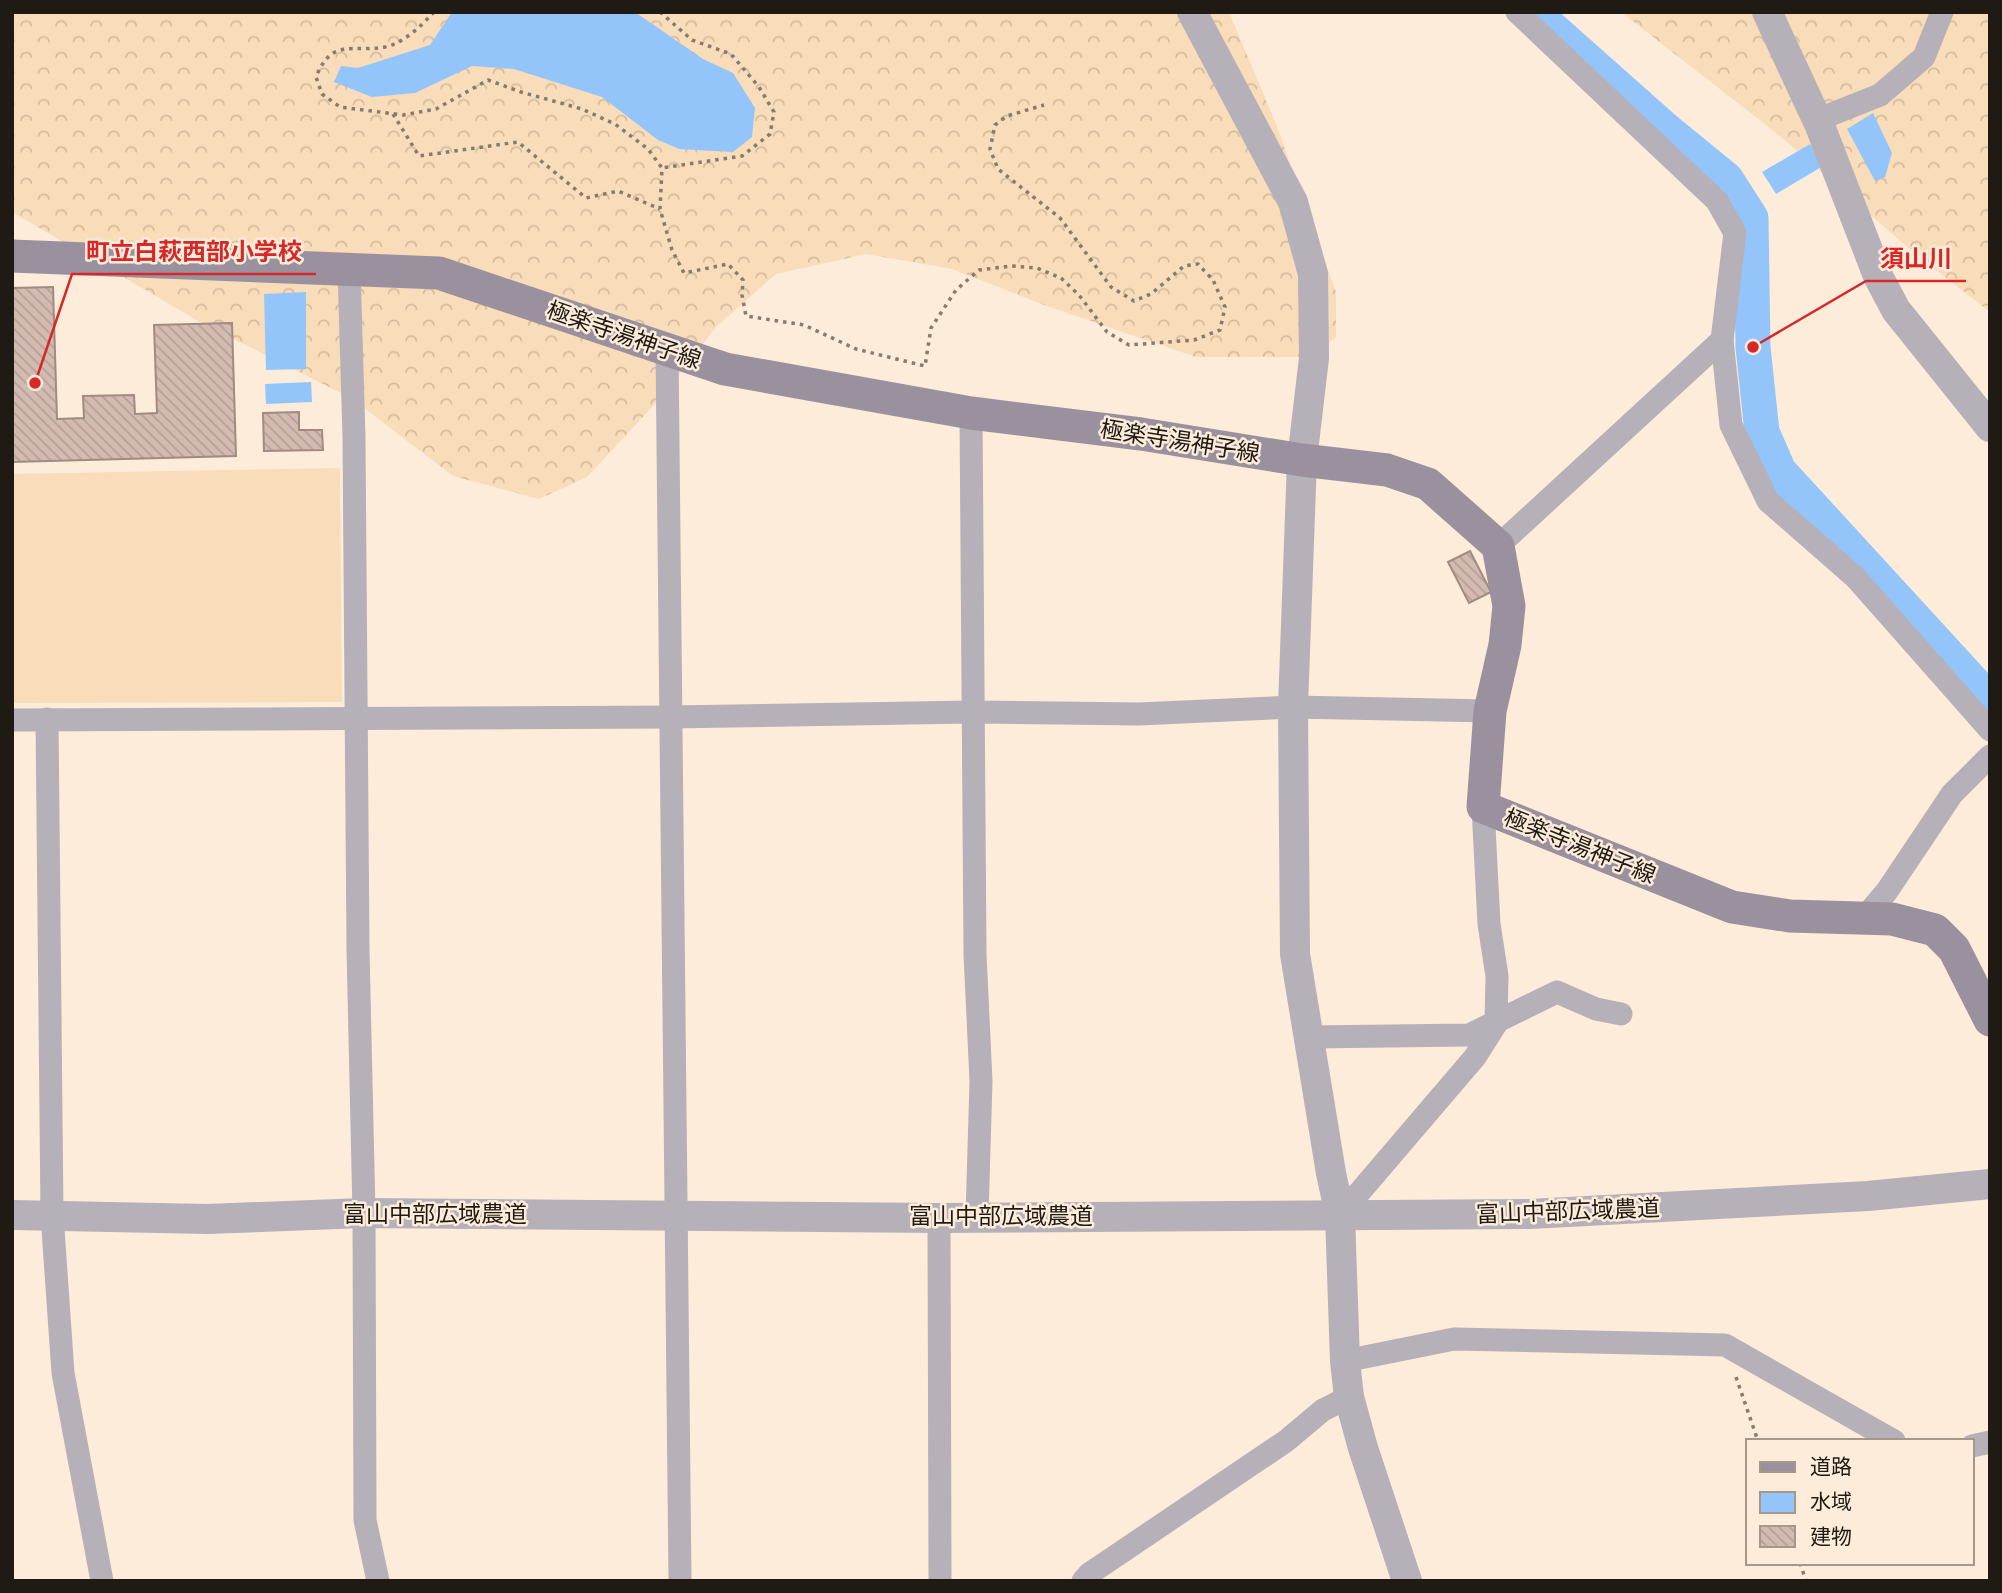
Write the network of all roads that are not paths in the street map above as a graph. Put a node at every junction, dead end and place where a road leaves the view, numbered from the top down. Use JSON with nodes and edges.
{"nodes":[{"id":1,"x":1192,"y":12,"type":"edge"},
{"id":2,"x":1517,"y":12,"type":"edge"},
{"id":3,"x":1766,"y":12,"type":"edge"},
{"id":4,"x":1942,"y":12,"type":"edge"},
{"id":5,"x":1817,"y":120,"type":"junction"},
{"id":6,"x":12,"y":256,"type":"edge"},
{"id":7,"x":349,"y":269,"type":"junction"},
{"id":8,"x":1722,"y":340,"type":"junction"},
{"id":9,"x":667,"y":350,"type":"junction"},
{"id":10,"x":971,"y":413,"type":"junction"},
{"id":11,"x":1990,"y":427,"type":"edge"},
{"id":12,"x":1302,"y":460,"type":"junction"},
{"id":13,"x":1498,"y":546,"type":"junction"},
{"id":14,"x":1293,"y":707,"type":"junction"},
{"id":15,"x":1490,"y":711,"type":"junction"},
{"id":16,"x":972,"y":712,"type":"junction"},
{"id":17,"x":670,"y":717,"type":"junction"},
{"id":18,"x":47,"y":719,"type":"junction"},
{"id":19,"x":356,"y":719,"type":"junction"},
{"id":20,"x":12,"y":720,"type":"edge"},
{"id":21,"x":1990,"y":730,"type":"edge"},
{"id":22,"x":1990,"y":756,"type":"edge"},
{"id":23,"x":1483,"y":807,"type":"junction"},
{"id":24,"x":1865,"y":917,"type":"junction"},
{"id":25,"x":1621,"y":1014,"type":"dead end"},
{"id":26,"x":1990,"y":1020,"type":"edge"},
{"id":27,"x":1496,"y":1024,"type":"junction"},
{"id":28,"x":1311,"y":1037,"type":"junction"},
{"id":29,"x":1990,"y":1184,"type":"edge"},
{"id":30,"x":364,"y":1213,"type":"junction"},
{"id":31,"x":12,"y":1214,"type":"edge"},
{"id":32,"x":674,"y":1214,"type":"junction"},
{"id":33,"x":52,"y":1215,"type":"junction"},
{"id":34,"x":1340,"y":1215,"type":"junction"},
{"id":35,"x":977,"y":1216,"type":"junction"},
{"id":36,"x":939,"y":1218,"type":"junction"},
{"id":37,"x":1345,"y":1361,"type":"junction"},
{"id":38,"x":1349,"y":1397,"type":"junction"},
{"id":39,"x":1890,"y":1439,"type":"edge"},
{"id":40,"x":102,"y":1581,"type":"edge"},
{"id":41,"x":378,"y":1581,"type":"edge"},
{"id":42,"x":680,"y":1581,"type":"edge"},
{"id":43,"x":940,"y":1581,"type":"edge"},
{"id":44,"x":1083,"y":1581,"type":"edge"},
{"id":45,"x":1407,"y":1581,"type":"edge"}],
"edges":[{"from":1,"to":12,"type":"street"},
{"from":2,"to":8,"type":"street"},
{"from":3,"to":5,"type":"street"},
{"from":4,"to":5,"type":"street"},
{"from":5,"to":11,"type":"street"},
{"from":6,"to":7,"type":"main road","name":"極楽寺湯神子線"},
{"from":7,"to":9,"type":"main road","name":"極楽寺湯神子線"},
{"from":7,"to":19,"type":"street"},
{"from":8,"to":13,"type":"street"},
{"from":8,"to":21,"type":"street"},
{"from":9,"to":10,"type":"main road","name":"極楽寺湯神子線"},
{"from":9,"to":17,"type":"street"},
{"from":10,"to":12,"type":"main road","name":"極楽寺湯神子線"},
{"from":10,"to":16,"type":"street"},
{"from":12,"to":13,"type":"main road","name":"極楽寺湯神子線"},
{"from":12,"to":14,"type":"street"},
{"from":13,"to":15,"type":"main road","name":"極楽寺湯神子線"},
{"from":14,"to":15,"type":"street"},
{"from":14,"to":16,"type":"street"},
{"from":14,"to":28,"type":"street"},
{"from":15,"to":23,"type":"main road","name":"極楽寺湯神子線"},
{"from":16,"to":17,"type":"street"},
{"from":16,"to":35,"type":"street"},
{"from":17,"to":19,"type":"street"},
{"from":17,"to":32,"type":"street"},
{"from":18,"to":19,"type":"street"},
{"from":18,"to":20,"type":"street"},
{"from":18,"to":33,"type":"street"},
{"from":19,"to":30,"type":"street"},
{"from":22,"to":24,"type":"street"},
{"from":23,"to":24,"type":"main road","name":"極楽寺湯神子線"},
{"from":23,"to":27,"type":"street"},
{"from":24,"to":26,"type":"main road","name":"極楽寺湯神子線"},
{"from":25,"to":27,"type":"street"},
{"from":27,"to":28,"type":"street"},
{"from":27,"to":34,"type":"street"},
{"from":28,"to":34,"type":"street"},
{"from":29,"to":34,"type":"street","name":"富山中部広域農道"},
{"from":30,"to":32,"type":"street","name":"富山中部広域農道"},
{"from":30,"to":33,"type":"street","name":"富山中部広域農道"},
{"from":30,"to":41,"type":"street"},
{"from":31,"to":33,"type":"street","name":"富山中部広域農道"},
{"from":32,"to":36,"type":"street","name":"富山中部広域農道"},
{"from":32,"to":42,"type":"street"},
{"from":33,"to":40,"type":"street"},
{"from":34,"to":35,"type":"street","name":"富山中部広域農道"},
{"from":34,"to":37,"type":"street"},
{"from":35,"to":36,"type":"street","name":"富山中部広域農道"},
{"from":36,"to":43,"type":"street"},
{"from":37,"to":38,"type":"street"},
{"from":37,"to":39,"type":"street"},
{"from":38,"to":44,"type":"street"},
{"from":38,"to":45,"type":"street"}]}
